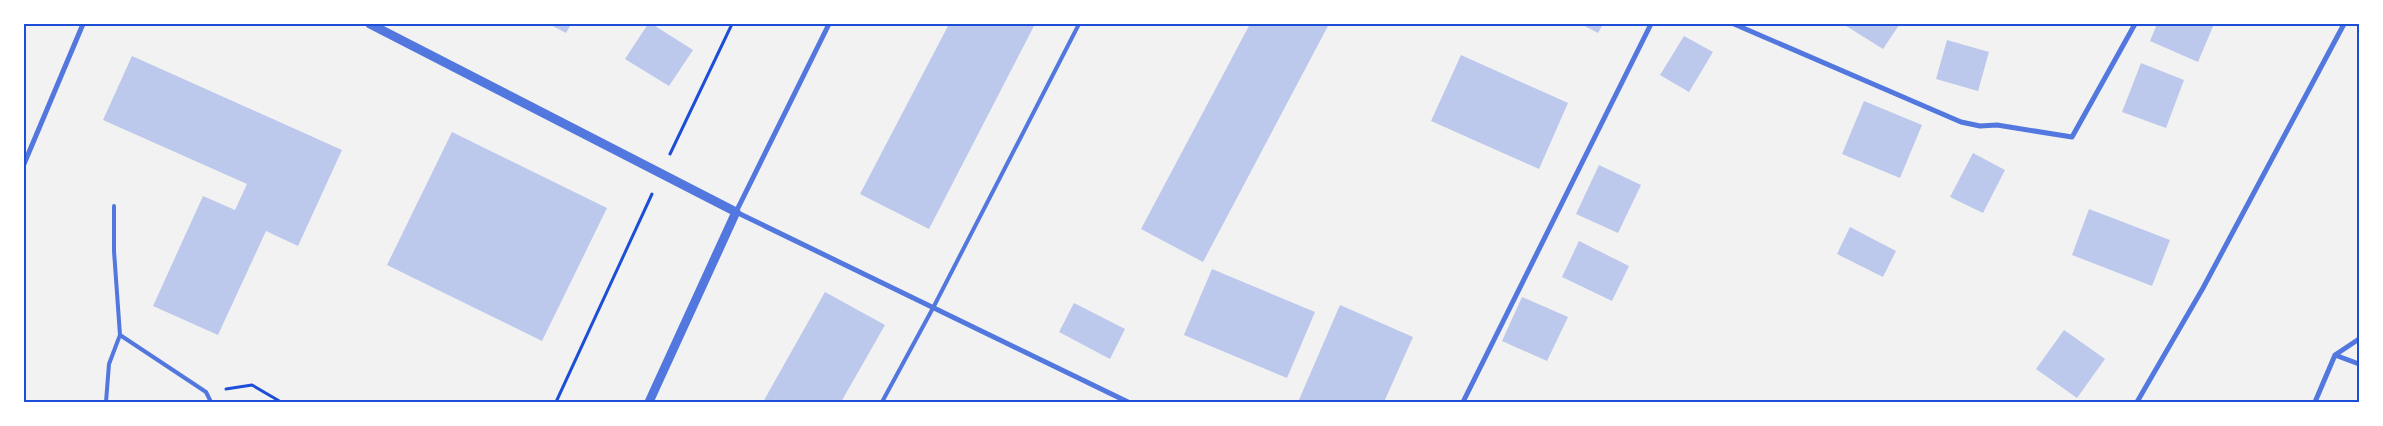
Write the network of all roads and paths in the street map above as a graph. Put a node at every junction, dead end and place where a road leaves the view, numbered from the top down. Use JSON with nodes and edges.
{"nodes":[{"id":1,"x":83,"y":24,"type":"edge"},
{"id":2,"x":370,"y":24,"type":"edge"},
{"id":3,"x":732,"y":24,"type":"edge"},
{"id":4,"x":829,"y":24,"type":"edge"},
{"id":5,"x":1079,"y":24,"type":"edge"},
{"id":6,"x":1651,"y":24,"type":"edge"},
{"id":7,"x":1734,"y":24,"type":"edge"},
{"id":8,"x":2135,"y":24,"type":"edge"},
{"id":9,"x":2344,"y":24,"type":"edge"},
{"id":10,"x":24,"y":164,"type":"edge"},
{"id":11,"x":661,"y":174,"type":"junction"},
{"id":12,"x":114,"y":206,"type":"dead end"},
{"id":13,"x":736,"y":212,"type":"junction"},
{"id":14,"x":934,"y":308,"type":"junction"},
{"id":15,"x":120,"y":335,"type":"junction"},
{"id":16,"x":2359,"y":340,"type":"edge"},
{"id":17,"x":2335,"y":355,"type":"junction"},
{"id":18,"x":2359,"y":364,"type":"edge"},
{"id":19,"x":206,"y":392,"type":"junction"},
{"id":20,"x":106,"y":402,"type":"edge"},
{"id":21,"x":211,"y":402,"type":"edge"},
{"id":22,"x":281,"y":402,"type":"edge"},
{"id":23,"x":556,"y":402,"type":"edge"},
{"id":24,"x":649,"y":402,"type":"edge"},
{"id":25,"x":882,"y":402,"type":"edge"},
{"id":26,"x":1128,"y":402,"type":"edge"},
{"id":27,"x":1462,"y":402,"type":"edge"},
{"id":28,"x":2137,"y":402,"type":"edge"},
{"id":29,"x":2315,"y":402,"type":"edge"}],
"edges":[{"from":1,"to":10,"type":"street"},
{"from":2,"to":11,"type":"street"},
{"from":3,"to":11,"type":"path"},
{"from":4,"to":13,"type":"street"},
{"from":5,"to":14,"type":"lane"},
{"from":6,"to":27,"type":"street"},
{"from":7,"to":8,"type":"street"},
{"from":9,"to":28,"type":"street"},
{"from":11,"to":13,"type":"street"},
{"from":11,"to":23,"type":"path"},
{"from":12,"to":15,"type":"lane"},
{"from":13,"to":14,"type":"street"},
{"from":13,"to":24,"type":"street"},
{"from":14,"to":25,"type":"lane"},
{"from":14,"to":26,"type":"street"},
{"from":15,"to":19,"type":"lane"},
{"from":15,"to":20,"type":"lane"},
{"from":16,"to":17,"type":"street"},
{"from":17,"to":18,"type":"street"},
{"from":17,"to":29,"type":"street"},
{"from":19,"to":21,"type":"lane"},
{"from":19,"to":22,"type":"path"}]}
